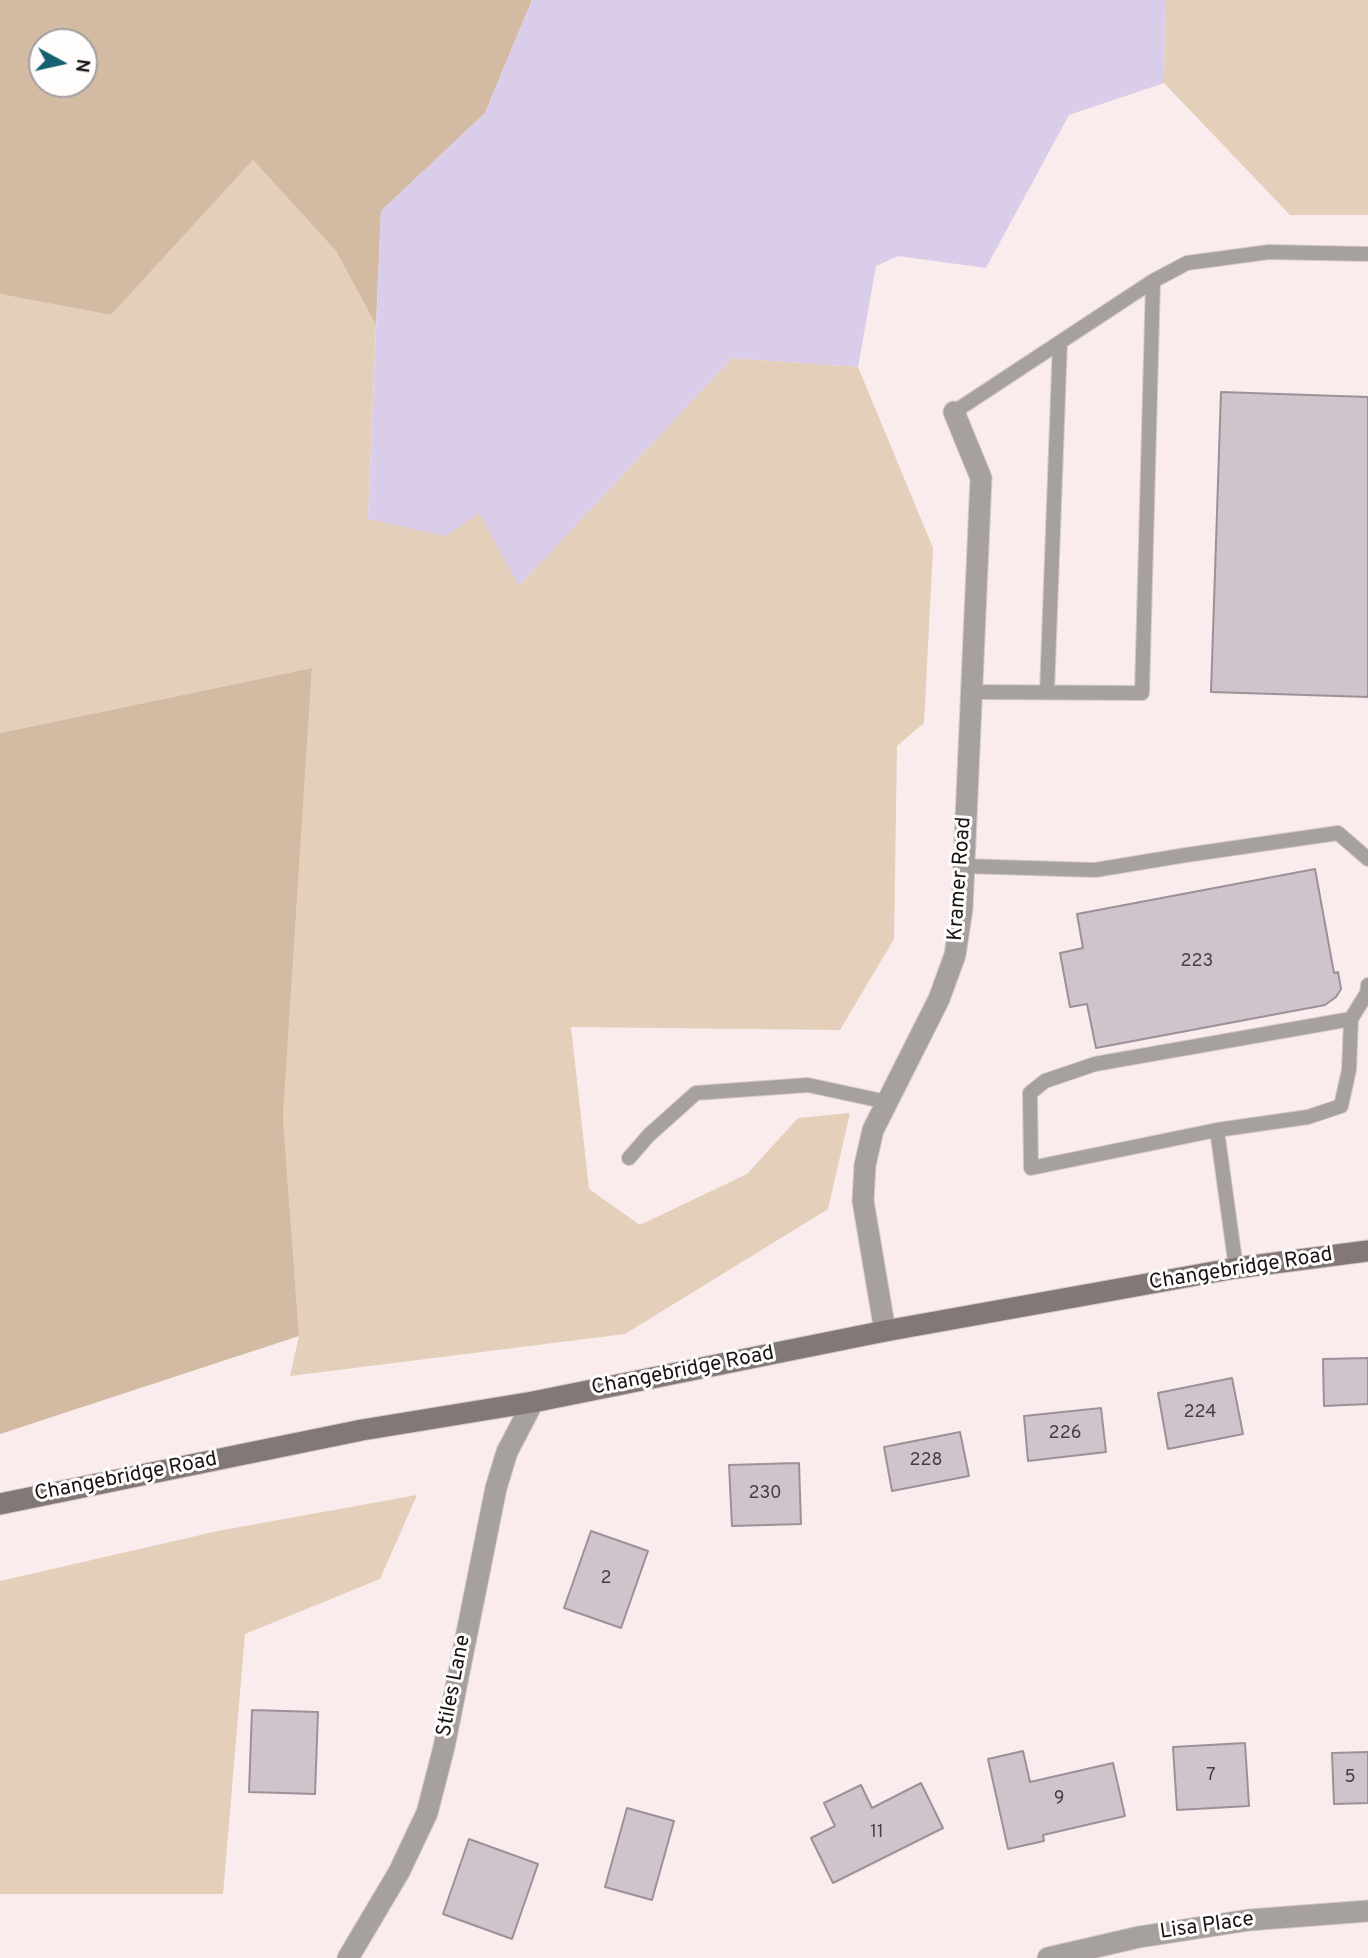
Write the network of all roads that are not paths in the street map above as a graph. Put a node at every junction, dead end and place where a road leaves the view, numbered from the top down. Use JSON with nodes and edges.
{"nodes":[{"id":1,"x":1368,"y":254,"type":"edge"},
{"id":2,"x":1153,"y":281,"type":"junction"},
{"id":3,"x":1060,"y":342,"type":"junction"},
{"id":4,"x":954,"y":412,"type":"joint"},
{"id":5,"x":971,"y":692,"type":"junction"},
{"id":6,"x":1047,"y":692,"type":"junction"},
{"id":7,"x":1368,"y":859,"type":"edge"},
{"id":8,"x":963,"y":866,"type":"junction"},
{"id":9,"x":1368,"y":985,"type":"edge"},
{"id":10,"x":1351,"y":1019,"type":"junction"},
{"id":11,"x":887,"y":1102,"type":"junction"},
{"id":12,"x":1217,"y":1130,"type":"junction"},
{"id":13,"x":629,"y":1158,"type":"dead end"},
{"id":14,"x":1368,"y":1251,"type":"edge"},
{"id":15,"x":1236,"y":1268,"type":"junction"},
{"id":16,"x":885,"y":1331,"type":"junction"},
{"id":17,"x":533,"y":1402,"type":"junction"},
{"id":18,"x":0,"y":1504,"type":"edge"},
{"id":19,"x":1368,"y":1911,"type":"edge"},
{"id":20,"x":348,"y":1958,"type":"edge"},
{"id":21,"x":1048,"y":1958,"type":"edge"}],
"edges":[{"from":1,"to":2,"type":"lane"},
{"from":2,"to":3,"type":"lane"},
{"from":2,"to":6,"type":"lane"},
{"from":3,"to":4,"type":"lane"},
{"from":3,"to":6,"type":"lane"},
{"from":4,"to":5,"type":"street","name":"Kramer Road"},
{"from":5,"to":6,"type":"lane"},
{"from":5,"to":8,"type":"street","name":"Kramer Road"},
{"from":7,"to":8,"type":"lane"},
{"from":8,"to":11,"type":"street","name":"Kramer Road"},
{"from":9,"to":10,"type":"lane"},
{"from":10,"to":12,"type":"lane"},
{"from":10,"to":12,"type":"lane"},
{"from":11,"to":13,"type":"lane"},
{"from":11,"to":16,"type":"street","name":"Kramer Road"},
{"from":12,"to":15,"type":"lane"},
{"from":14,"to":15,"type":"main road","name":"Changebridge Road"},
{"from":15,"to":16,"type":"main road","name":"Changebridge Road"},
{"from":16,"to":17,"type":"main road","name":"Changebridge Road"},
{"from":17,"to":18,"type":"main road","name":"Changebridge Road"},
{"from":17,"to":20,"type":"street","name":"Stiles Lane"},
{"from":19,"to":21,"type":"street","name":"Lisa Place"}]}
